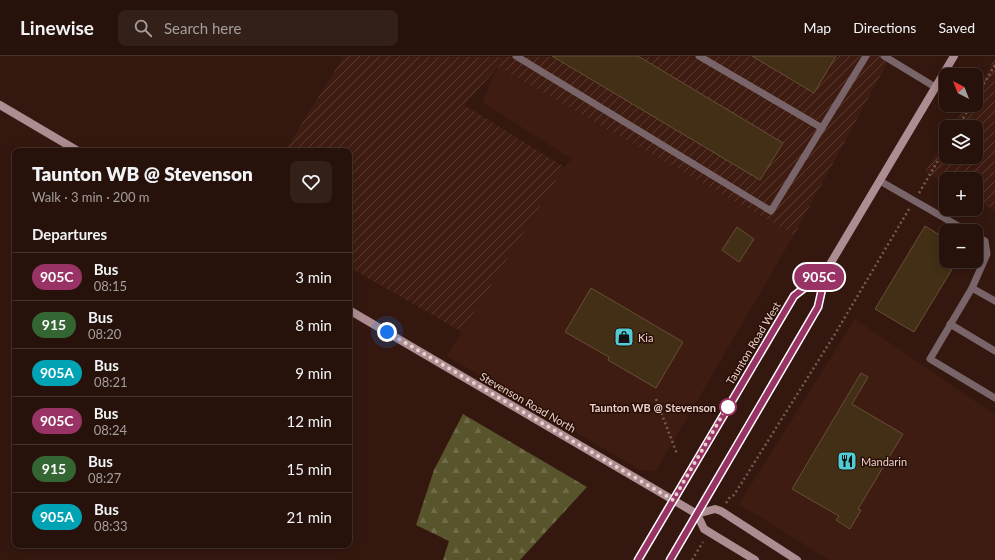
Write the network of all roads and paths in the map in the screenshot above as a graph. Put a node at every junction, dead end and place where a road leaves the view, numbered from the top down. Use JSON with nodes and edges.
{"nodes":[{"id":1,"x":516,"y":56,"type":"edge"},
{"id":2,"x":699,"y":56,"type":"edge"},
{"id":3,"x":866,"y":56,"type":"edge"},
{"id":4,"x":884,"y":56,"type":"edge"},
{"id":5,"x":954,"y":56,"type":"edge"},
{"id":6,"x":995,"y":65,"type":"edge"},
{"id":7,"x":983,"y":85,"type":"edge"},
{"id":8,"x":936,"y":87,"type":"junction"},
{"id":9,"x":0,"y":105,"type":"edge"},
{"id":10,"x":822,"y":128,"type":"junction"},
{"id":11,"x":73,"y":148,"type":"edge"},
{"id":12,"x":939,"y":159,"type":"edge"},
{"id":13,"x":880,"y":181,"type":"junction"},
{"id":14,"x":914,"y":201,"type":"junction"},
{"id":15,"x":955,"y":224,"type":"edge"},
{"id":16,"x":983,"y":240,"type":"edge"},
{"id":17,"x":983,"y":263,"type":"edge"},
{"id":18,"x":981,"y":268,"type":"edge"},
{"id":19,"x":826,"y":271,"type":"junction"},
{"id":20,"x":972,"y":288,"type":"junction"},
{"id":21,"x":995,"y":301,"type":"edge"},
{"id":22,"x":352,"y":312,"type":"edge"},
{"id":23,"x":950,"y":324,"type":"junction"},
{"id":24,"x":995,"y":351,"type":"edge"},
{"id":25,"x":995,"y":398,"type":"edge"},
{"id":26,"x":656,"y":399,"type":"dead end"},
{"id":27,"x":677,"y":454,"type":"dead end"},
{"id":28,"x":730,"y":497,"type":"dead end"},
{"id":29,"x":673,"y":500,"type":"junction"},
{"id":30,"x":697,"y":514,"type":"junction"},
{"id":31,"x":703,"y":542,"type":"dead end"},
{"id":32,"x":638,"y":560,"type":"edge"},
{"id":33,"x":670,"y":560,"type":"edge"},
{"id":34,"x":692,"y":560,"type":"edge"},
{"id":35,"x":755,"y":560,"type":"edge"},
{"id":36,"x":797,"y":560,"type":"edge"}],
"edges":[{"from":1,"to":10,"type":"lane"},
{"from":2,"to":10,"type":"lane"},
{"from":3,"to":10,"type":"lane"},
{"from":4,"to":8,"type":"lane"},
{"from":5,"to":8,"type":"main road","name":"Taunton Road West"},
{"from":6,"to":7,"type":"path"},
{"from":8,"to":13,"type":"main road","name":"Taunton Road West"},
{"from":9,"to":11,"type":"main road"},
{"from":12,"to":14,"type":"path"},
{"from":13,"to":14,"type":"lane"},
{"from":13,"to":19,"type":"main road","name":"Taunton Road West"},
{"from":14,"to":15,"type":"lane"},
{"from":14,"to":28,"type":"path"},
{"from":16,"to":17,"type":"lane"},
{"from":18,"to":20,"type":"lane"},
{"from":19,"to":29,"type":"main road","name":"Taunton Road West"},
{"from":19,"to":30,"type":"main road","name":"Taunton Road West"},
{"from":20,"to":21,"type":"lane"},
{"from":20,"to":23,"type":"lane"},
{"from":22,"to":29,"type":"main road","name":"Stevenson Road North"},
{"from":23,"to":24,"type":"lane"},
{"from":23,"to":25,"type":"lane"},
{"from":26,"to":27,"type":"path"},
{"from":29,"to":30,"type":"main road","name":"Stevenson Road North"},
{"from":29,"to":32,"type":"main road","name":"Taunton Road West"},
{"from":30,"to":33,"type":"main road","name":"Taunton Road West"},
{"from":30,"to":35,"type":"main road"},
{"from":30,"to":36,"type":"main road"},
{"from":31,"to":34,"type":"path"}]}
